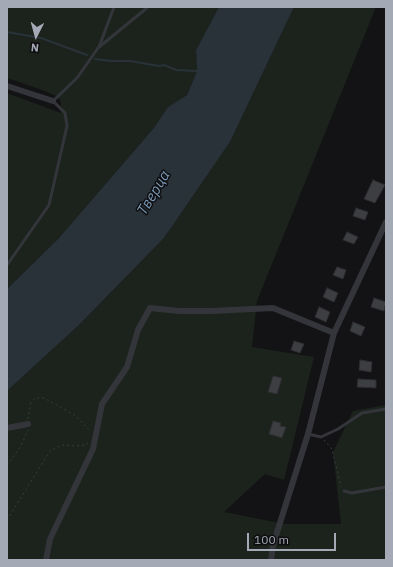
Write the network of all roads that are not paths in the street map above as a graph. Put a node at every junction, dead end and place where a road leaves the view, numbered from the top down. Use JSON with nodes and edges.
{"nodes":[{"id":1,"x":114,"y":7,"type":"edge"},
{"id":2,"x":148,"y":7,"type":"edge"},
{"id":3,"x":98,"y":48,"type":"junction"},
{"id":4,"x":7,"y":86,"type":"edge"},
{"id":5,"x":53,"y":101,"type":"junction"},
{"id":6,"x":386,"y":222,"type":"edge"},
{"id":7,"x":7,"y":265,"type":"edge"},
{"id":8,"x":334,"y":333,"type":"junction"},
{"id":9,"x":386,"y":409,"type":"edge"},
{"id":10,"x":28,"y":424,"type":"road end"},
{"id":11,"x":7,"y":428,"type":"edge"},
{"id":12,"x":308,"y":434,"type":"junction"},
{"id":13,"x":386,"y":487,"type":"edge"},
{"id":14,"x":344,"y":491,"type":"road end"},
{"id":15,"x":46,"y":560,"type":"edge"},
{"id":16,"x":271,"y":560,"type":"edge"}],
"edges":[{"from":1,"to":3,"type":"lane"},
{"from":2,"to":3,"type":"lane"},
{"from":3,"to":5,"type":"lane"},
{"from":4,"to":5,"type":"street"},
{"from":5,"to":7,"type":"lane"},
{"from":6,"to":8,"type":"street"},
{"from":8,"to":12,"type":"street"},
{"from":8,"to":15,"type":"street"},
{"from":9,"to":12,"type":"lane"},
{"from":10,"to":11,"type":"street"},
{"from":12,"to":16,"type":"street"},
{"from":13,"to":14,"type":"lane"}]}
